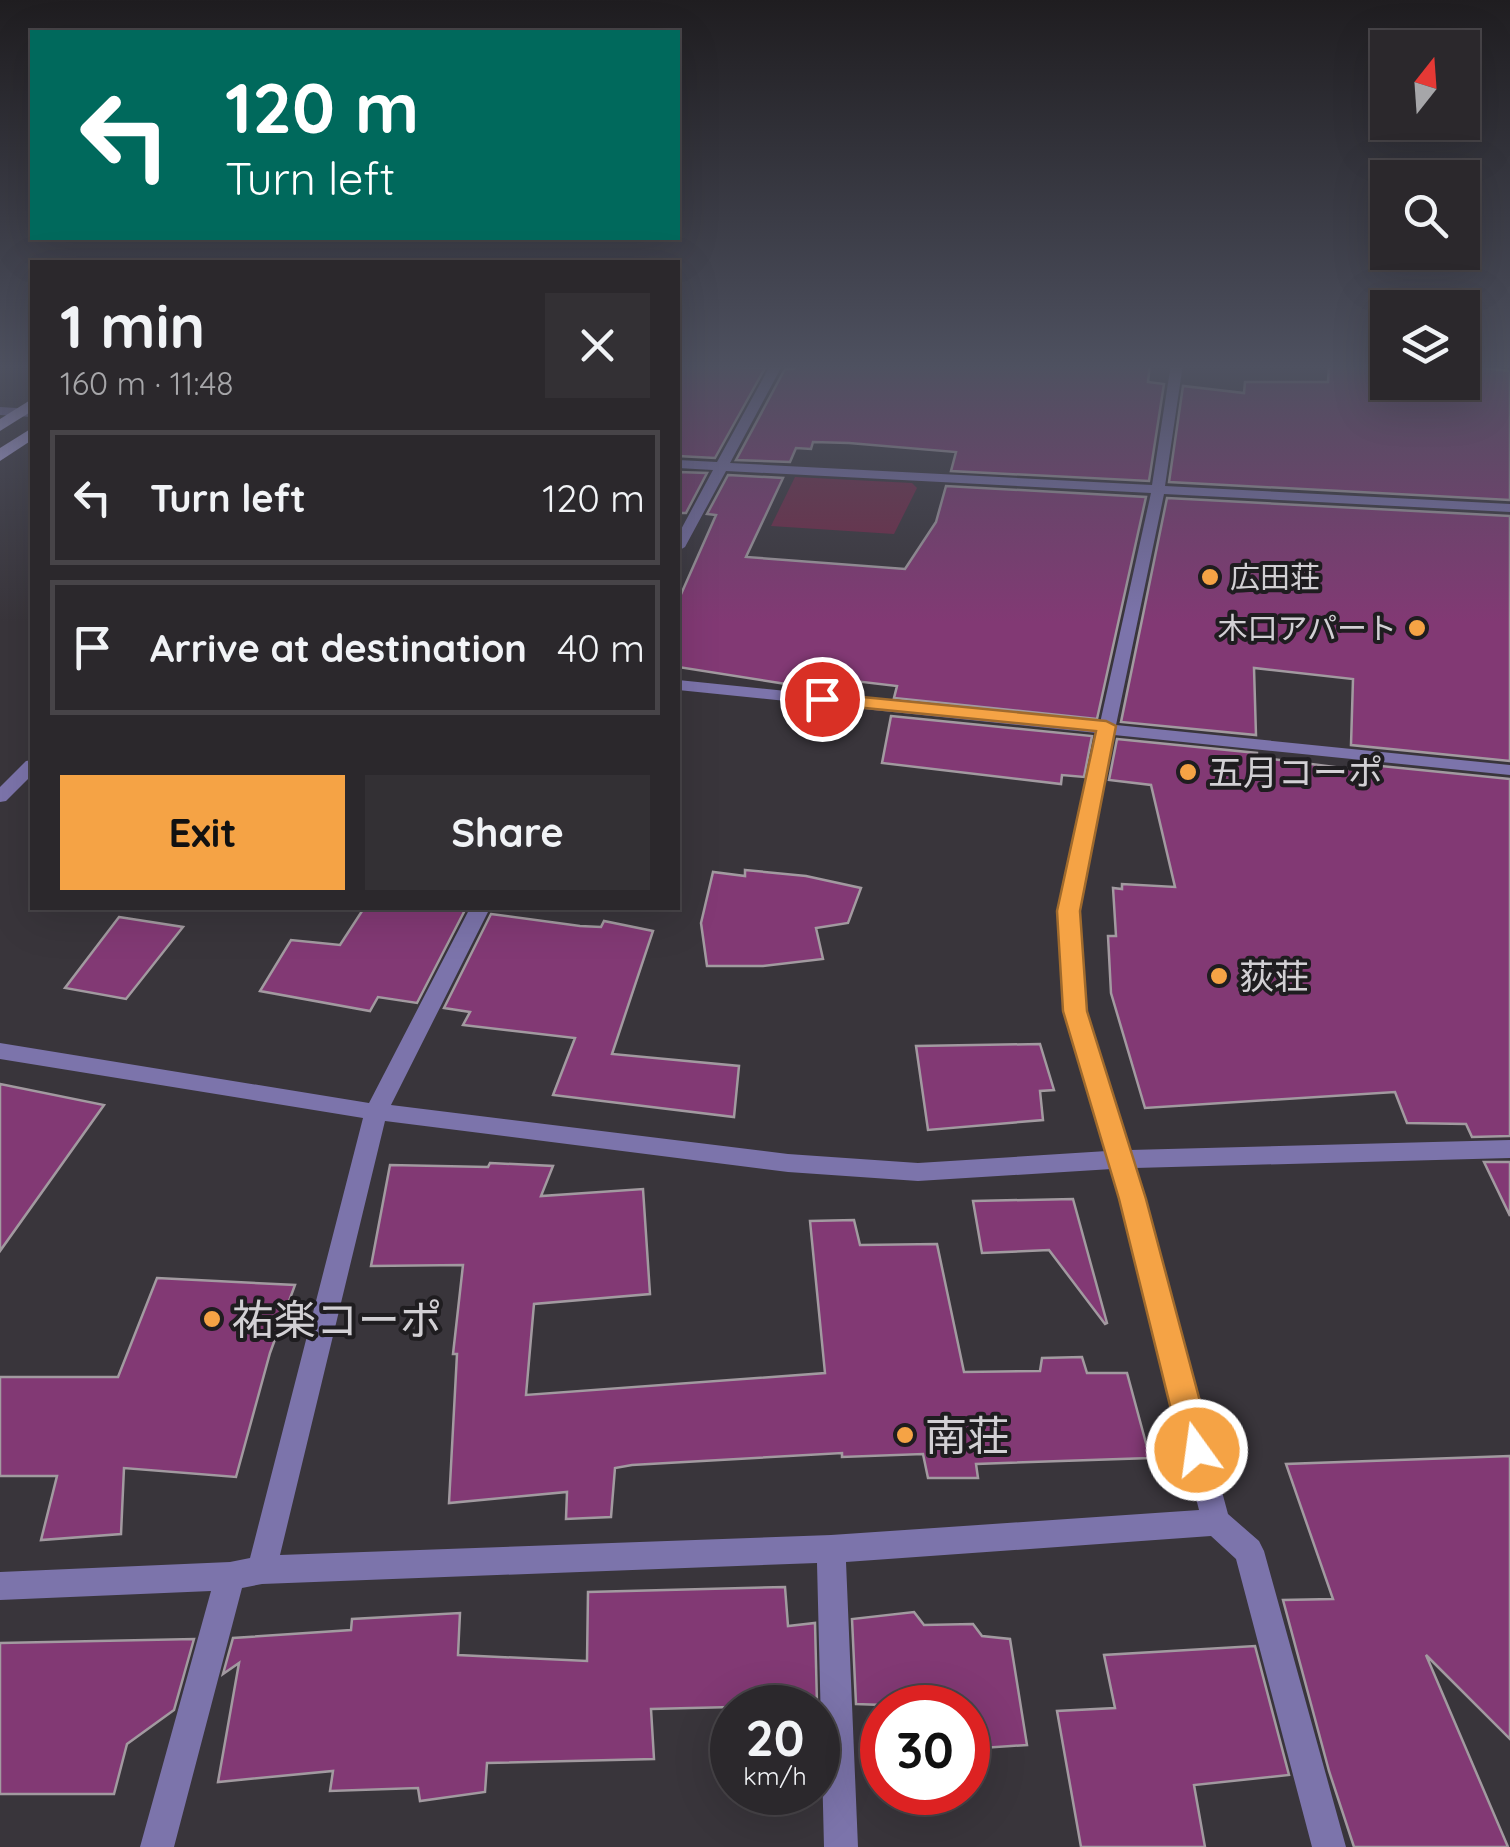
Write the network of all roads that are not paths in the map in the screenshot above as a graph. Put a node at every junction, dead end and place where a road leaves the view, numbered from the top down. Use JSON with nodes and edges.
{"nodes":[{"id":1,"x":731,"y":450,"type":"edge"},
{"id":2,"x":1164,"y":450,"type":"edge"},
{"id":3,"x":680,"y":464,"type":"edge"},
{"id":4,"x":723,"y":466,"type":"junction"},
{"id":5,"x":1158,"y":490,"type":"junction"},
{"id":6,"x":1510,"y":508,"type":"edge"},
{"id":7,"x":680,"y":543,"type":"edge"},
{"id":8,"x":680,"y":685,"type":"edge"},
{"id":9,"x":1106,"y":726,"type":"junction"},
{"id":10,"x":30,"y":767,"type":"edge"},
{"id":11,"x":1510,"y":770,"type":"edge"},
{"id":12,"x":6,"y":791,"type":"edge"},
{"id":13,"x":479,"y":910,"type":"edge"},
{"id":14,"x":0,"y":1051,"type":"edge"},
{"id":15,"x":376,"y":1112,"type":"junction"},
{"id":16,"x":1510,"y":1149,"type":"edge"},
{"id":17,"x":1119,"y":1160,"type":"junction"},
{"id":18,"x":1216,"y":1522,"type":"junction"},
{"id":19,"x":831,"y":1549,"type":"junction"},
{"id":20,"x":262,"y":1570,"type":"junction"},
{"id":21,"x":230,"y":1576,"type":"junction"},
{"id":22,"x":0,"y":1586,"type":"edge"},
{"id":23,"x":157,"y":1847,"type":"edge"},
{"id":24,"x":841,"y":1847,"type":"edge"},
{"id":25,"x":1329,"y":1847,"type":"edge"}],
"edges":[{"from":1,"to":4,"type":"street"},
{"from":2,"to":5,"type":"street"},
{"from":3,"to":4,"type":"street"},
{"from":4,"to":5,"type":"street"},
{"from":4,"to":7,"type":"street"},
{"from":5,"to":6,"type":"street"},
{"from":5,"to":9,"type":"street"},
{"from":8,"to":9,"type":"street"},
{"from":9,"to":11,"type":"street"},
{"from":9,"to":17,"type":"street"},
{"from":10,"to":12,"type":"street"},
{"from":13,"to":15,"type":"street"},
{"from":14,"to":15,"type":"street"},
{"from":15,"to":17,"type":"street"},
{"from":15,"to":20,"type":"street"},
{"from":16,"to":17,"type":"street"},
{"from":17,"to":18,"type":"street"},
{"from":18,"to":19,"type":"street"},
{"from":18,"to":25,"type":"street"},
{"from":19,"to":20,"type":"street"},
{"from":19,"to":24,"type":"street"},
{"from":20,"to":21,"type":"street"},
{"from":21,"to":22,"type":"street"},
{"from":21,"to":23,"type":"street"}]}
